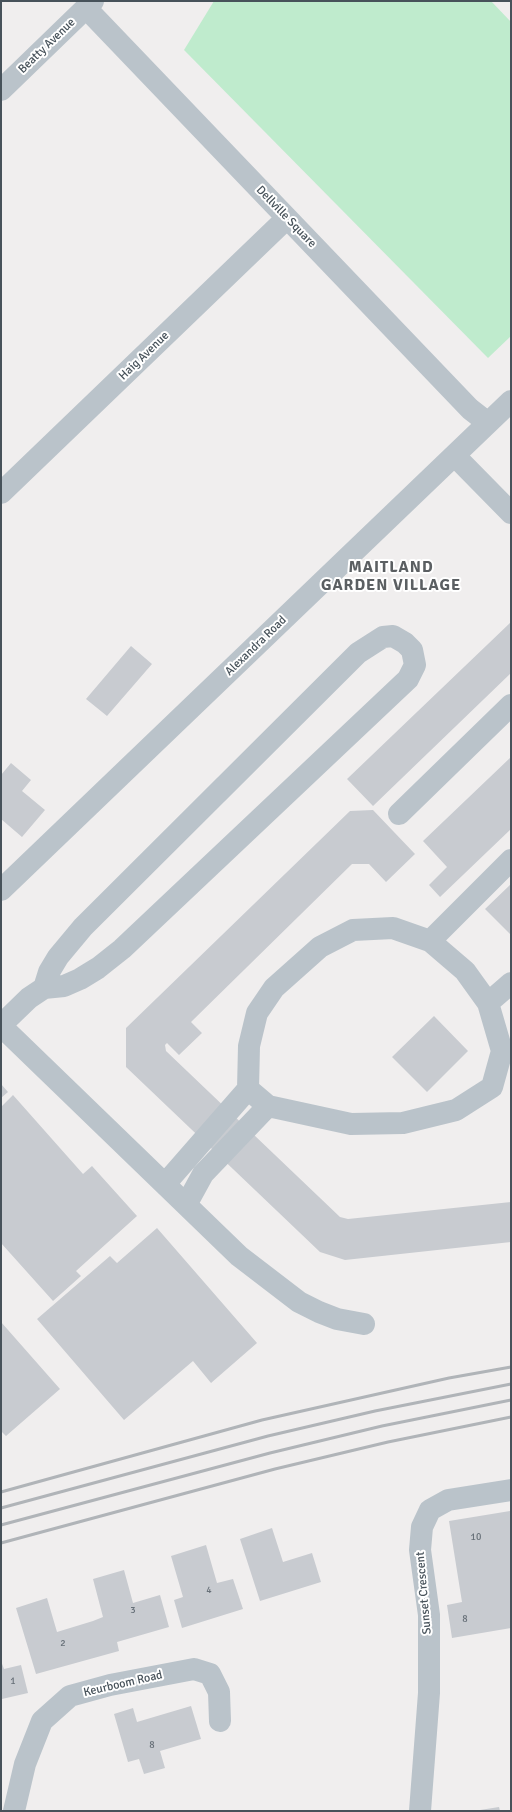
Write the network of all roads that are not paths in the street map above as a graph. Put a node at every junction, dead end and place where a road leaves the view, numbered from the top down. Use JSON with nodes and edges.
{"nodes":[{"id":1,"x":90,"y":5,"type":"edge"},
{"id":2,"x":1,"y":90,"type":"edge"},
{"id":3,"x":287,"y":218,"type":"junction"},
{"id":4,"x":511,"y":401,"type":"edge"},
{"id":5,"x":488,"y":423,"type":"junction"},
{"id":6,"x":455,"y":456,"type":"junction"},
{"id":7,"x":1,"y":493,"type":"edge"},
{"id":8,"x":511,"y":513,"type":"edge"},
{"id":9,"x":511,"y":705,"type":"edge"},
{"id":10,"x":399,"y":814,"type":"dead end"},
{"id":11,"x":511,"y":860,"type":"edge"},
{"id":12,"x":1,"y":890,"type":"edge"},
{"id":13,"x":430,"y":941,"type":"junction"},
{"id":14,"x":511,"y":983,"type":"edge"},
{"id":15,"x":44,"y":988,"type":"junction"},
{"id":16,"x":488,"y":1003,"type":"junction"},
{"id":17,"x":1,"y":1026,"type":"edge"},
{"id":18,"x":248,"y":1089,"type":"junction"},
{"id":19,"x":268,"y":1106,"type":"junction"},
{"id":20,"x":164,"y":1184,"type":"junction"},
{"id":21,"x":186,"y":1204,"type":"junction"},
{"id":22,"x":364,"y":1324,"type":"dead end"},
{"id":23,"x":511,"y":1490,"type":"edge"},
{"id":24,"x":220,"y":1721,"type":"dead end"},
{"id":25,"x":1,"y":1810,"type":"edge"},
{"id":26,"x":4,"y":1811,"type":"edge"},
{"id":27,"x":14,"y":1811,"type":"edge"},
{"id":28,"x":420,"y":1811,"type":"edge"}],
"edges":[{"from":1,"to":2,"type":"street","name":"Beatty Avenue"},
{"from":1,"to":3,"type":"street","name":"Dellville Square"},
{"from":3,"to":5,"type":"street","name":"Dellville Square"},
{"from":3,"to":7,"type":"street","name":"Haig Avenue"},
{"from":4,"to":5,"type":"street","name":"Alexandra Road"},
{"from":5,"to":6,"type":"street","name":"Alexandra Road"},
{"from":6,"to":8,"type":"street"},
{"from":6,"to":12,"type":"street","name":"Alexandra Road"},
{"from":9,"to":10,"type":"street"},
{"from":11,"to":13,"type":"street"},
{"from":13,"to":16,"type":"street"},
{"from":13,"to":18,"type":"street"},
{"from":14,"to":16,"type":"street"},
{"from":15,"to":15,"type":"street"},
{"from":15,"to":17,"type":"street"},
{"from":16,"to":19,"type":"street"},
{"from":17,"to":20,"type":"street"},
{"from":18,"to":19,"type":"street"},
{"from":18,"to":20,"type":"street"},
{"from":19,"to":21,"type":"street"},
{"from":20,"to":21,"type":"street"},
{"from":21,"to":22,"type":"street"},
{"from":23,"to":28,"type":"street","name":"Sunset Crescent"},
{"from":24,"to":27,"type":"street","name":"Keurboom Road"},
{"from":25,"to":26,"type":"street"}]}
